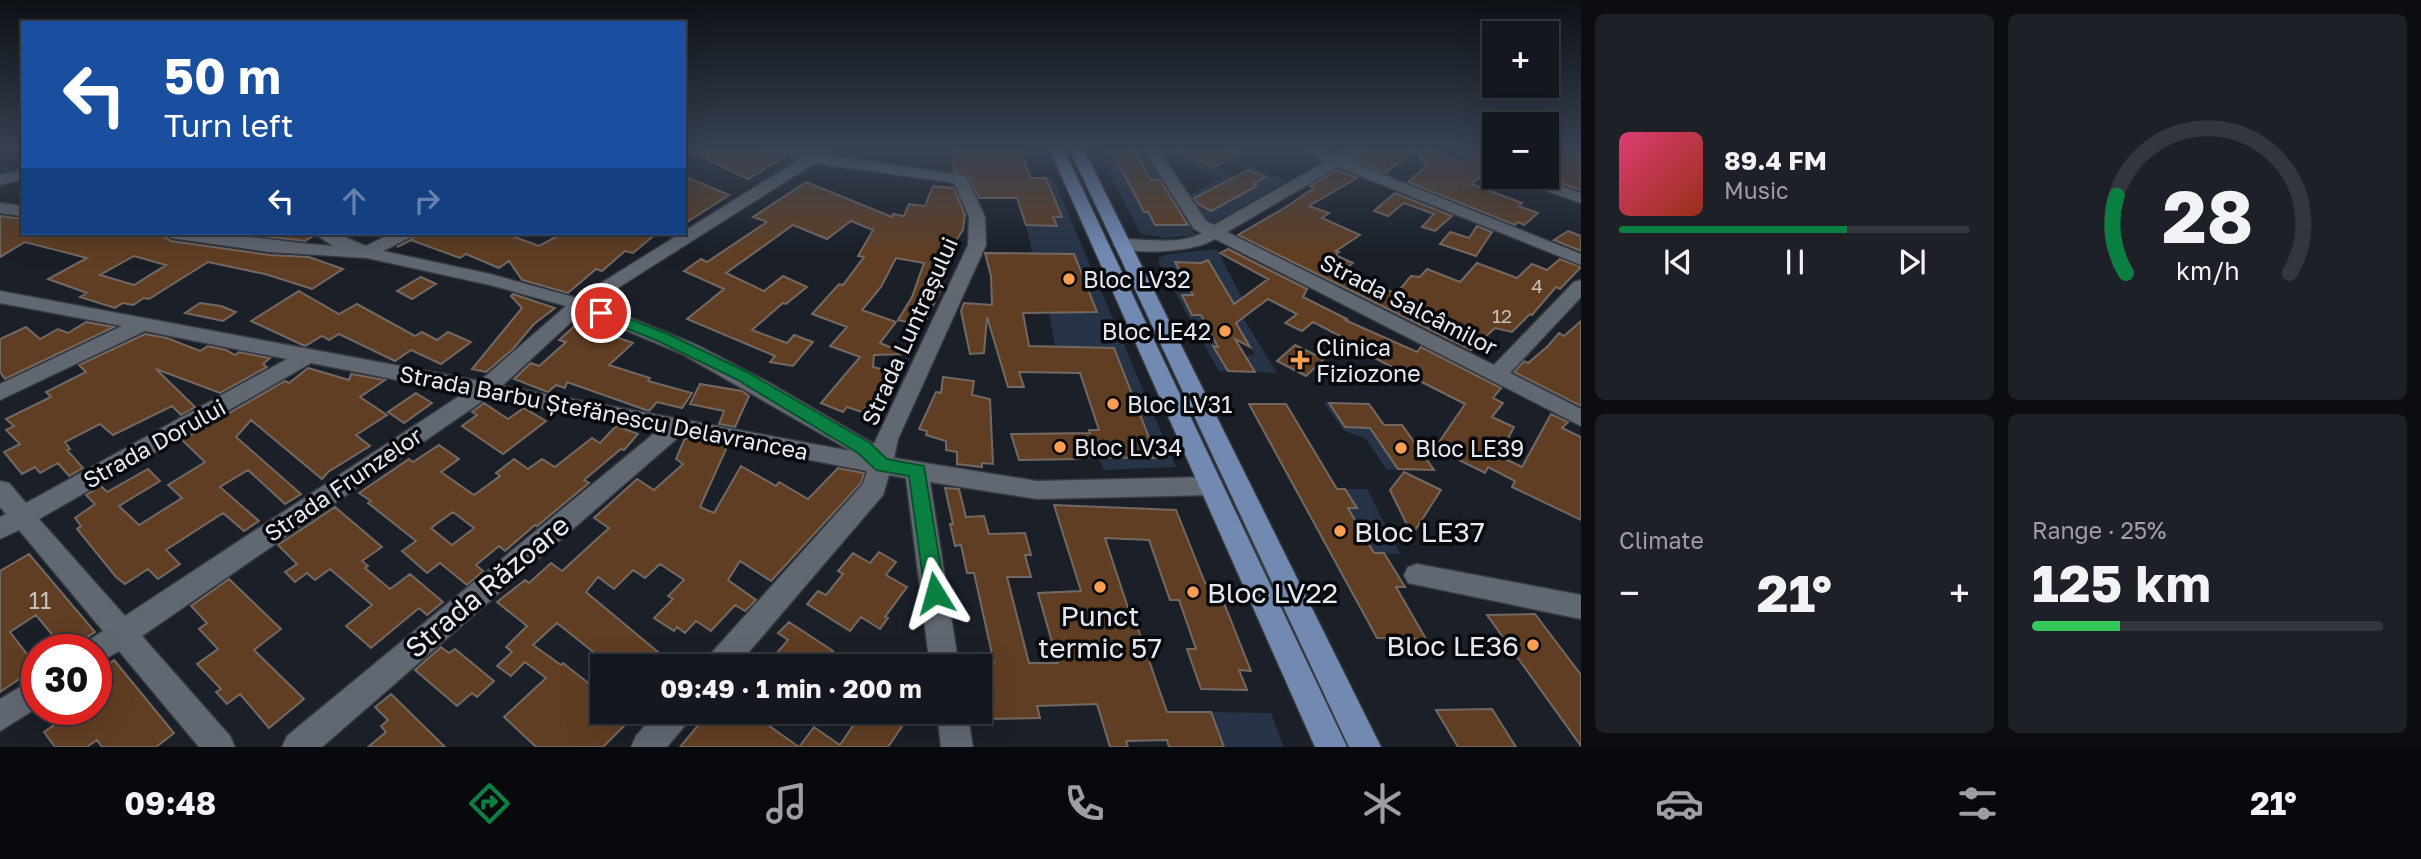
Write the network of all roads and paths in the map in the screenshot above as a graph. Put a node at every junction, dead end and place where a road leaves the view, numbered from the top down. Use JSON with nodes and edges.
{"nodes":[{"id":1,"x":773,"y":183,"type":"edge"},
{"id":2,"x":962,"y":183,"type":"edge"},
{"id":3,"x":1072,"y":183,"type":"edge"},
{"id":4,"x":1093,"y":183,"type":"edge"},
{"id":5,"x":1172,"y":183,"type":"edge"},
{"id":6,"x":1302,"y":183,"type":"edge"},
{"id":7,"x":1390,"y":183,"type":"edge"},
{"id":8,"x":1555,"y":189,"type":"edge"},
{"id":9,"x":1581,"y":198,"type":"edge"},
{"id":10,"x":0,"y":208,"type":"edge"},
{"id":11,"x":21,"y":211,"type":"edge"},
{"id":12,"x":1215,"y":233,"type":"junction"},
{"id":13,"x":185,"y":235,"type":"edge"},
{"id":14,"x":325,"y":235,"type":"edge"},
{"id":15,"x":401,"y":235,"type":"edge"},
{"id":16,"x":1122,"y":244,"type":"junction"},
{"id":17,"x":366,"y":253,"type":"junction"},
{"id":18,"x":1581,"y":260,"type":"edge"},
{"id":19,"x":1581,"y":286,"type":"edge"},
{"id":20,"x":0,"y":297,"type":"edge"},
{"id":21,"x":580,"y":304,"type":"junction"},
{"id":22,"x":143,"y":324,"type":"junction"},
{"id":23,"x":309,"y":356,"type":"junction"},
{"id":24,"x":1496,"y":375,"type":"junction"},
{"id":25,"x":485,"y":389,"type":"junction"},
{"id":26,"x":0,"y":393,"type":"edge"},
{"id":27,"x":1581,"y":418,"type":"edge"},
{"id":28,"x":677,"y":426,"type":"junction"},
{"id":29,"x":882,"y":465,"type":"junction"},
{"id":30,"x":917,"y":471,"type":"junction"},
{"id":31,"x":1211,"y":486,"type":"junction"},
{"id":32,"x":0,"y":490,"type":"edge"},
{"id":33,"x":11,"y":523,"type":"edge"},
{"id":34,"x":1417,"y":575,"type":"dead end"},
{"id":35,"x":1581,"y":607,"type":"edge"},
{"id":36,"x":122,"y":634,"type":"junction"},
{"id":37,"x":112,"y":641,"type":"edge"},
{"id":38,"x":728,"y":654,"type":"edge"},
{"id":39,"x":944,"y":654,"type":"edge"},
{"id":40,"x":21,"y":702,"type":"edge"},
{"id":41,"x":0,"y":716,"type":"edge"},
{"id":42,"x":667,"y":724,"type":"edge"},
{"id":43,"x":954,"y":724,"type":"edge"},
{"id":44,"x":219,"y":747,"type":"edge"},
{"id":45,"x":298,"y":747,"type":"edge"},
{"id":46,"x":647,"y":747,"type":"edge"},
{"id":47,"x":957,"y":747,"type":"edge"},
{"id":48,"x":1331,"y":747,"type":"edge"},
{"id":49,"x":1365,"y":747,"type":"edge"}],
"edges":[{"from":1,"to":21,"type":"street","name":"Strada Frunzelor"},
{"from":2,"to":29,"type":"street","name":"Strada Luntrașului"},
{"from":3,"to":31,"type":"main road"},
{"from":4,"to":16,"type":"main road"},
{"from":5,"to":12,"type":"street","name":"Strada Salcâmilor"},
{"from":6,"to":12,"type":"street"},
{"from":7,"to":18,"type":"street"},
{"from":8,"to":9,"type":"street"},
{"from":10,"to":11,"type":"street"},
{"from":12,"to":16,"type":"street"},
{"from":12,"to":24,"type":"street","name":"Strada Salcâmilor"},
{"from":13,"to":17,"type":"street"},
{"from":14,"to":17,"type":"street"},
{"from":15,"to":17,"type":"street"},
{"from":16,"to":49,"type":"main road"},
{"from":17,"to":21,"type":"street"},
{"from":19,"to":24,"type":"street"},
{"from":20,"to":22,"type":"street","name":"Strada Barbu Ștefănescu Delavrancea"},
{"from":21,"to":25,"type":"street","name":"Strada Frunzelor"},
{"from":21,"to":29,"type":"street"},
{"from":22,"to":23,"type":"street","name":"Strada Barbu Ștefănescu Delavrancea"},
{"from":22,"to":26,"type":"street"},
{"from":23,"to":25,"type":"street","name":"Strada Barbu Ștefănescu Delavrancea"},
{"from":23,"to":33,"type":"street","name":"Strada Dorului"},
{"from":24,"to":27,"type":"street","name":"Strada Salcâmilor"},
{"from":25,"to":28,"type":"street","name":"Strada Barbu Ștefănescu Delavrancea"},
{"from":25,"to":36,"type":"street","name":"Strada Frunzelor"},
{"from":28,"to":29,"type":"street","name":"Strada Barbu Ștefănescu Delavrancea"},
{"from":28,"to":45,"type":"street","name":"Strada Răzoare"},
{"from":29,"to":30,"type":"street","name":"Strada Barbu Ștefănescu Delavrancea"},
{"from":29,"to":38,"type":"street","name":"Strada Luntrașului"},
{"from":30,"to":31,"type":"street","name":"Strada Barbu Ștefănescu Delavrancea"},
{"from":30,"to":39,"type":"street"},
{"from":31,"to":48,"type":"main road"},
{"from":32,"to":33,"type":"street"},
{"from":33,"to":36,"type":"street"},
{"from":34,"to":35,"type":"street"},
{"from":36,"to":37,"type":"street","name":"Strada Frunzelor"},
{"from":36,"to":44,"type":"street"},
{"from":40,"to":41,"type":"street"},
{"from":42,"to":46,"type":"street"},
{"from":43,"to":47,"type":"street"}]}
